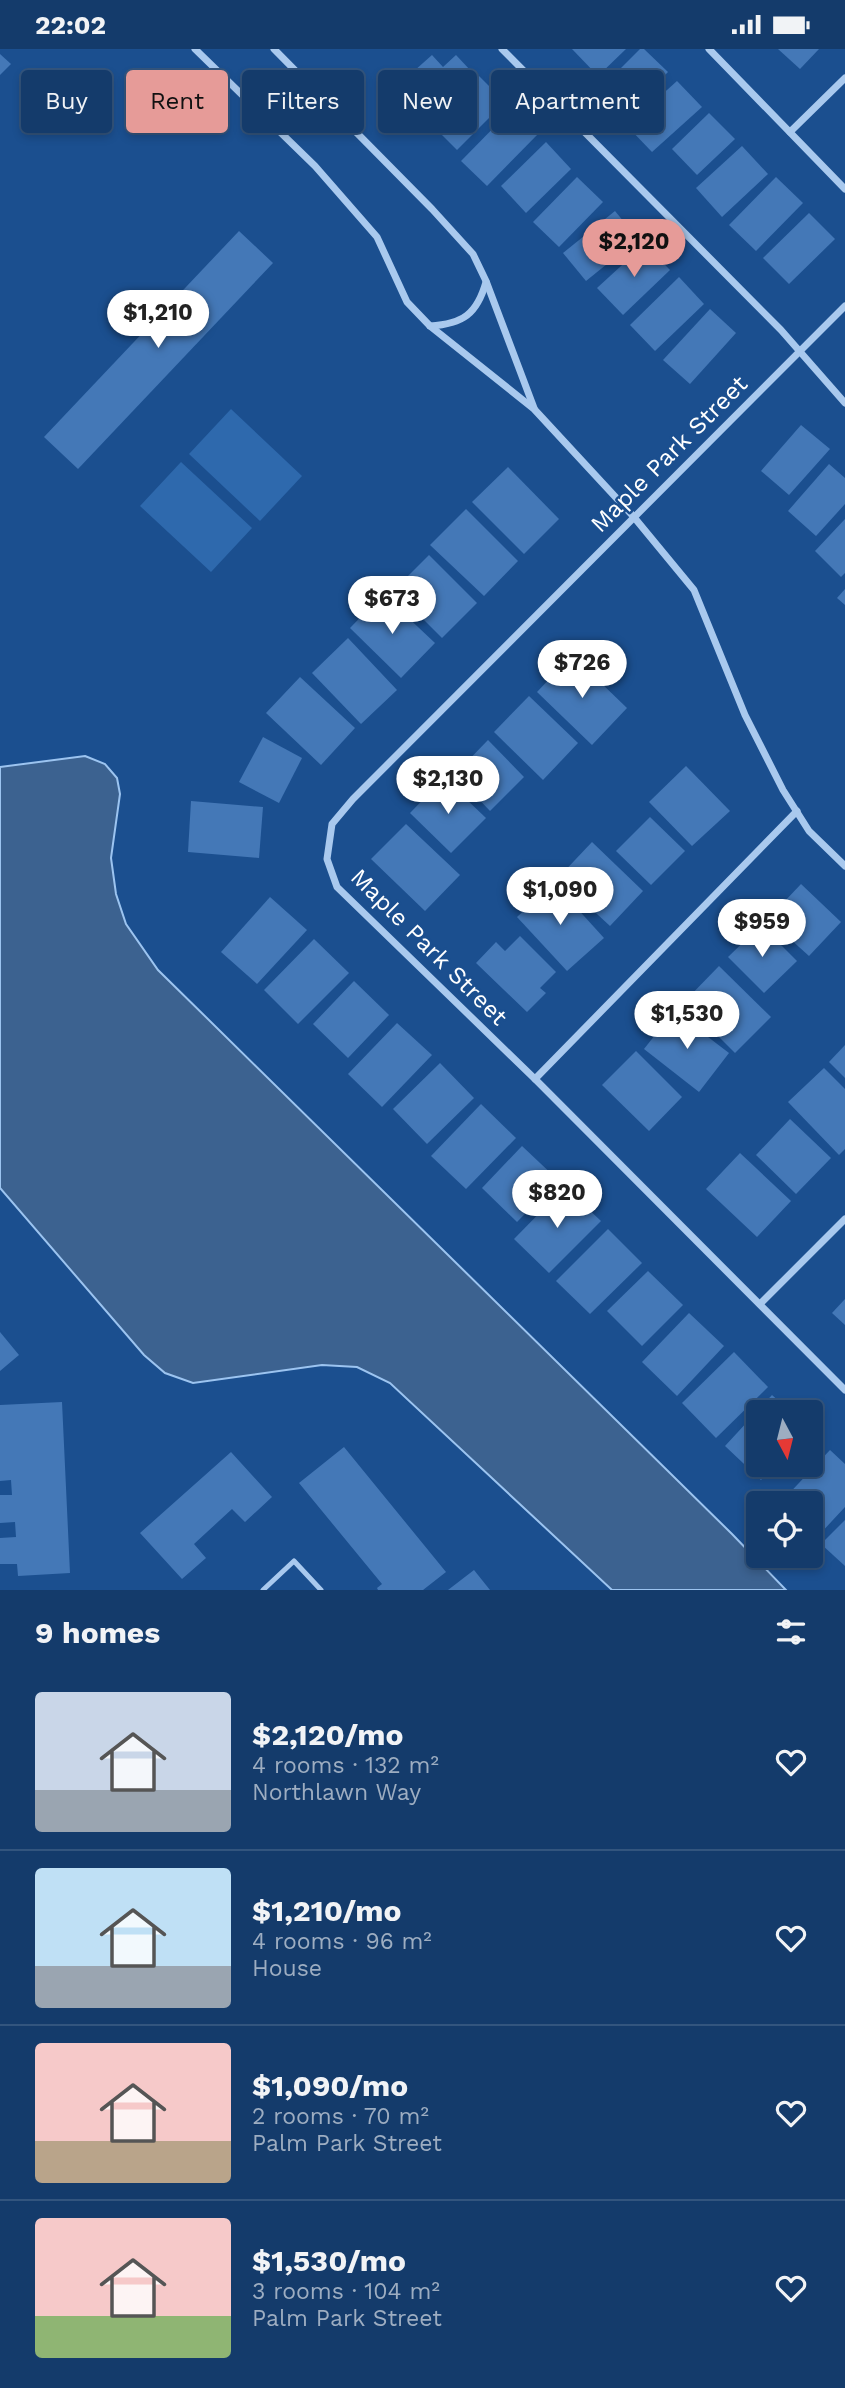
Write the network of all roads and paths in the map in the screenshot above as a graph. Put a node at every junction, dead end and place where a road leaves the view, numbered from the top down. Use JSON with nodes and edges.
{"nodes":[{"id":1,"x":195,"y":49,"type":"edge"},
{"id":2,"x":274,"y":49,"type":"edge"},
{"id":3,"x":502,"y":49,"type":"edge"},
{"id":4,"x":709,"y":49,"type":"edge"},
{"id":5,"x":295,"y":70,"type":"edge"},
{"id":6,"x":845,"y":78,"type":"edge"},
{"id":7,"x":242,"y":96,"type":"edge"},
{"id":8,"x":790,"y":132,"type":"junction"},
{"id":9,"x":279,"y":133,"type":"edge"},
{"id":10,"x":357,"y":133,"type":"edge"},
{"id":11,"x":845,"y":189,"type":"edge"},
{"id":12,"x":486,"y":281,"type":"junction"},
{"id":13,"x":845,"y":306,"type":"edge"},
{"id":14,"x":430,"y":326,"type":"junction"},
{"id":15,"x":800,"y":350,"type":"junction"},
{"id":16,"x":845,"y":403,"type":"edge"},
{"id":17,"x":534,"y":409,"type":"junction"},
{"id":18,"x":633,"y":516,"type":"junction"},
{"id":19,"x":797,"y":811,"type":"junction"},
{"id":20,"x":845,"y":866,"type":"edge"},
{"id":21,"x":535,"y":1079,"type":"junction"},
{"id":22,"x":845,"y":1219,"type":"edge"},
{"id":23,"x":760,"y":1304,"type":"junction"},
{"id":24,"x":845,"y":1389,"type":"edge"},
{"id":25,"x":263,"y":1590,"type":"edge"},
{"id":26,"x":321,"y":1590,"type":"edge"}],
"edges":[{"from":1,"to":7,"type":"street"},
{"from":2,"to":5,"type":"street"},
{"from":3,"to":15,"type":"street"},
{"from":4,"to":8,"type":"street"},
{"from":6,"to":8,"type":"street"},
{"from":8,"to":11,"type":"street"},
{"from":9,"to":14,"type":"street"},
{"from":10,"to":12,"type":"street"},
{"from":12,"to":14,"type":"street"},
{"from":12,"to":17,"type":"street"},
{"from":13,"to":15,"type":"street","name":"Maple Park Street"},
{"from":14,"to":17,"type":"street"},
{"from":15,"to":16,"type":"street"},
{"from":15,"to":18,"type":"street","name":"Maple Park Street"},
{"from":17,"to":18,"type":"street"},
{"from":18,"to":19,"type":"street"},
{"from":18,"to":21,"type":"street","name":"Maple Park Street"},
{"from":19,"to":20,"type":"street"},
{"from":19,"to":21,"type":"street"},
{"from":21,"to":23,"type":"street","name":"Maple Park Street"},
{"from":22,"to":23,"type":"street"},
{"from":23,"to":24,"type":"street","name":"Maple Park Street"},
{"from":25,"to":26,"type":"lane"}]}
